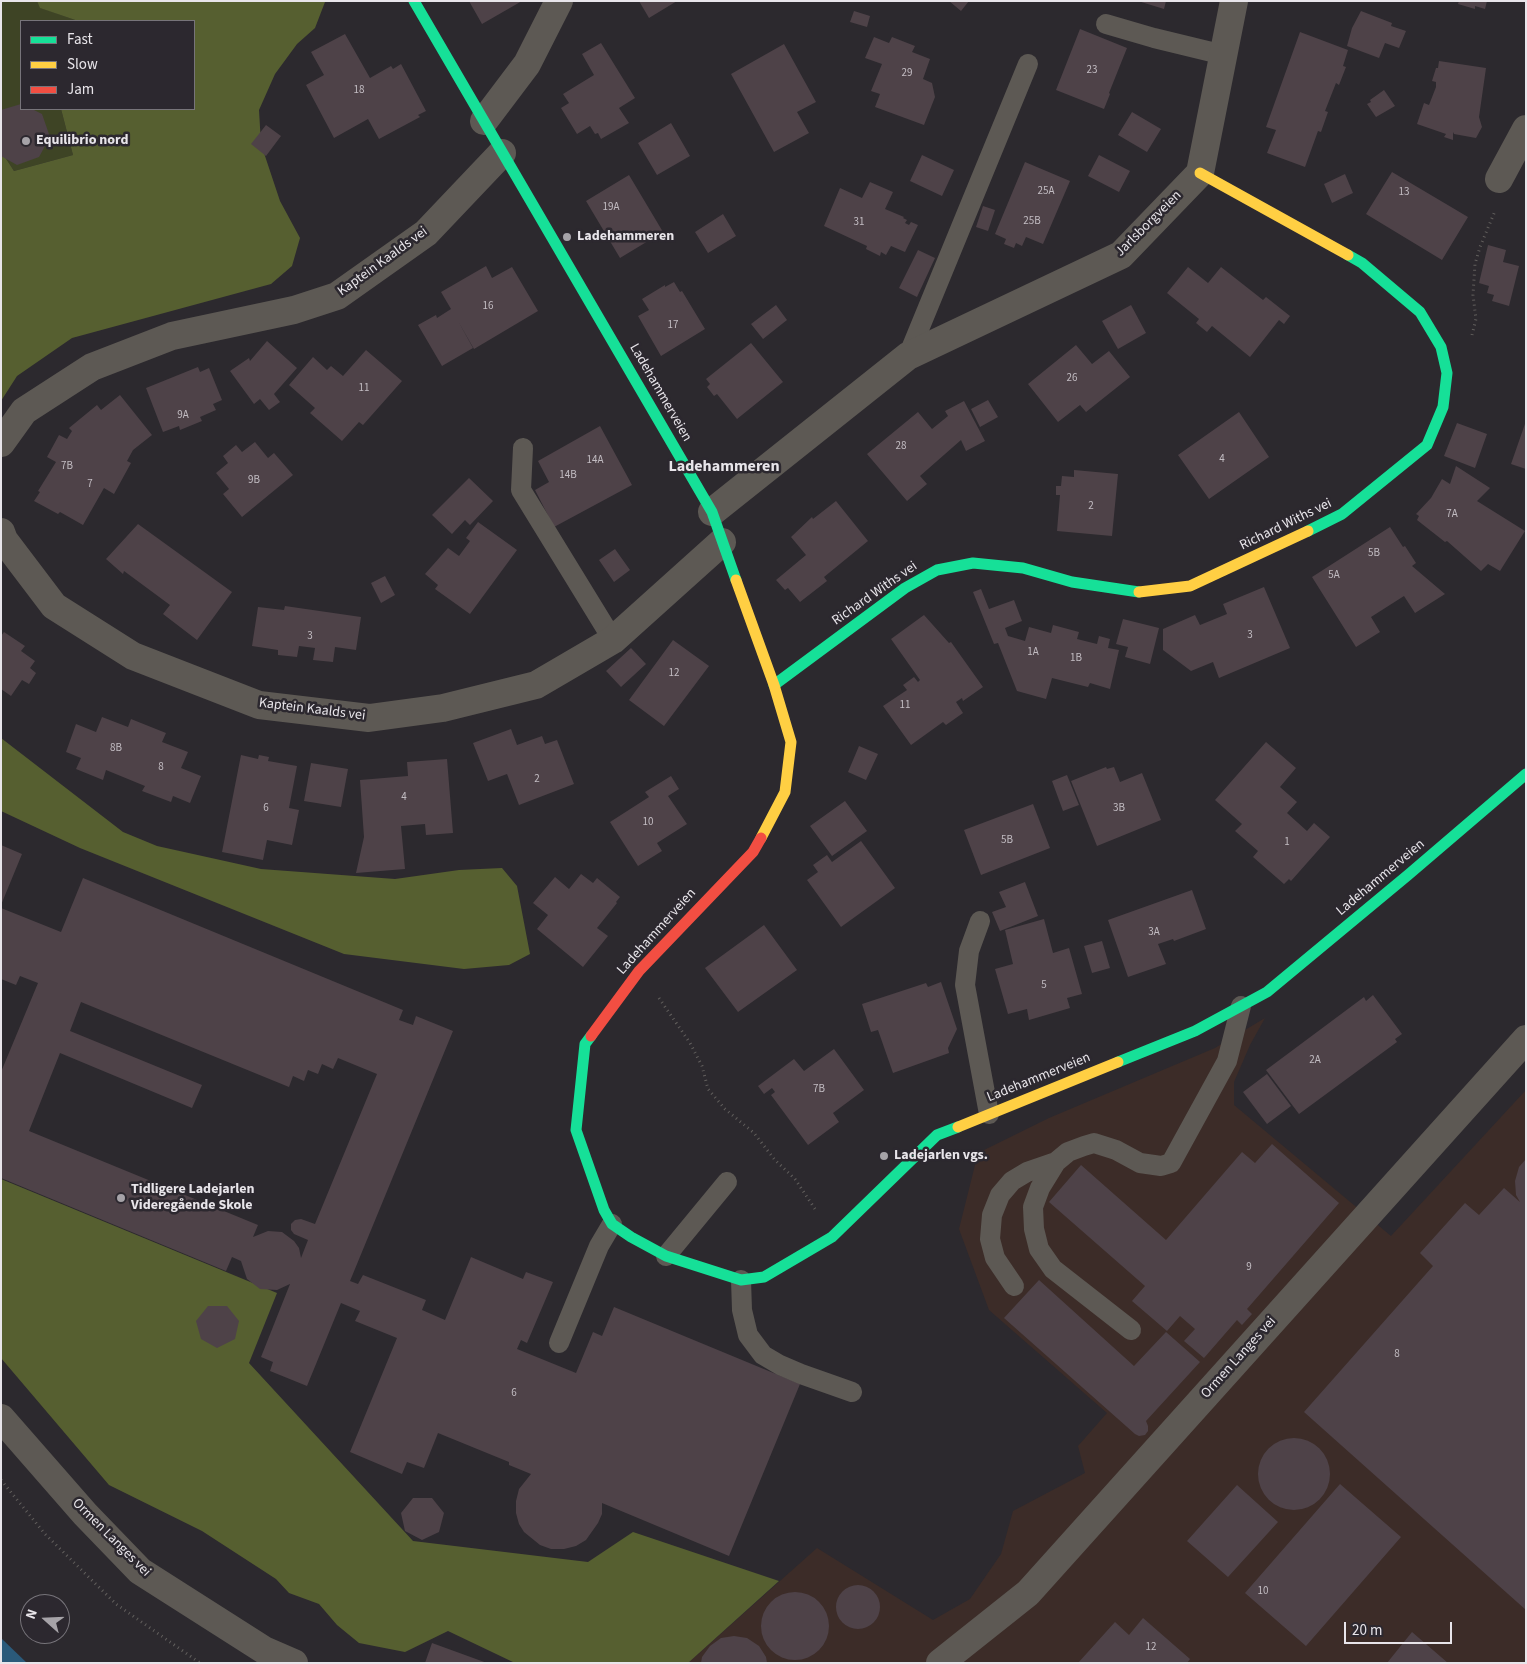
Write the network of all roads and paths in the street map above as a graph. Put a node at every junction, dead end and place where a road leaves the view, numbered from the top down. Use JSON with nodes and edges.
{"nodes":[{"id":1,"x":414,"y":1,"type":"edge"},
{"id":2,"x":558,"y":1,"type":"edge"},
{"id":3,"x":1234,"y":1,"type":"edge"},
{"id":4,"x":1106,"y":24,"type":"dead end"},
{"id":5,"x":1224,"y":55,"type":"junction"},
{"id":6,"x":1028,"y":64,"type":"dead end"},
{"id":7,"x":484,"y":121,"type":"junction"},
{"id":8,"x":1526,"y":129,"type":"edge"},
{"id":9,"x":502,"y":153,"type":"junction"},
{"id":10,"x":1200,"y":173,"type":"junction"},
{"id":11,"x":1499,"y":179,"type":"dead end"},
{"id":12,"x":1497,"y":207,"type":"dead end"},
{"id":13,"x":1441,"y":347,"type":"junction"},
{"id":14,"x":908,"y":356,"type":"junction"},
{"id":15,"x":1,"y":444,"type":"edge"},
{"id":16,"x":523,"y":448,"type":"dead end"},
{"id":17,"x":712,"y":512,"type":"junction"},
{"id":18,"x":1,"y":532,"type":"edge"},
{"id":19,"x":722,"y":542,"type":"junction"},
{"id":20,"x":613,"y":640,"type":"junction"},
{"id":21,"x":774,"y":685,"type":"junction"},
{"id":22,"x":1526,"y":774,"type":"edge"},
{"id":23,"x":980,"y":921,"type":"dead end"},
{"id":24,"x":639,"y":971,"type":"junction"},
{"id":25,"x":1241,"y":1006,"type":"junction"},
{"id":26,"x":1526,"y":1039,"type":"edge"},
{"id":27,"x":989,"y":1114,"type":"junction"},
{"id":28,"x":1056,"y":1162,"type":"junction"},
{"id":29,"x":727,"y":1182,"type":"dead end"},
{"id":30,"x":612,"y":1224,"type":"junction"},
{"id":31,"x":832,"y":1237,"type":"junction"},
{"id":32,"x":666,"y":1256,"type":"junction"},
{"id":33,"x":741,"y":1280,"type":"junction"},
{"id":34,"x":1014,"y":1286,"type":"dead end"},
{"id":35,"x":1131,"y":1330,"type":"dead end"},
{"id":36,"x":559,"y":1343,"type":"dead end"},
{"id":37,"x":852,"y":1392,"type":"dead end"},
{"id":38,"x":1,"y":1418,"type":"edge"},
{"id":39,"x":1,"y":1480,"type":"edge"},
{"id":40,"x":200,"y":1663,"type":"edge"},
{"id":41,"x":294,"y":1663,"type":"edge"},
{"id":42,"x":940,"y":1663,"type":"edge"}],
"edges":[{"from":1,"to":7,"type":"street","name":"Ladehammerveien"},
{"from":2,"to":7,"type":"street"},
{"from":3,"to":5,"type":"street"},
{"from":4,"to":5,"type":"lane"},
{"from":5,"to":10,"type":"street"},
{"from":6,"to":14,"type":"lane","name":"Jarlsborgveien"},
{"from":7,"to":9,"type":"street","name":"Ladehammerveien"},
{"from":8,"to":11,"type":"street"},
{"from":9,"to":15,"type":"street","name":"Kaptein Kaalds vei"},
{"from":9,"to":17,"type":"street","name":"Ladehammerveien"},
{"from":10,"to":13,"type":"street","name":"Richard Withs vei"},
{"from":10,"to":14,"type":"street","name":"Jarlsborgveien"},
{"from":12,"to":13,"type":"path"},
{"from":13,"to":21,"type":"street","name":"Richard Withs vei"},
{"from":14,"to":17,"type":"street","name":"Jarlsborgveien"},
{"from":16,"to":20,"type":"lane"},
{"from":17,"to":19,"type":"street","name":"Ladehammerveien"},
{"from":18,"to":20,"type":"street","name":"Kaptein Kaalds vei"},
{"from":19,"to":20,"type":"street","name":"Kaptein Kaalds vei"},
{"from":19,"to":21,"type":"street","name":"Ladehammerveien"},
{"from":21,"to":24,"type":"street","name":"Ladehammerveien"},
{"from":22,"to":25,"type":"street","name":"Ladehammerveien"},
{"from":23,"to":27,"type":"lane"},
{"from":24,"to":30,"type":"street","name":"Ladehammerveien"},
{"from":24,"to":31,"type":"path"},
{"from":25,"to":27,"type":"street","name":"Ladehammerveien"},
{"from":25,"to":28,"type":"lane"},
{"from":26,"to":42,"type":"street","name":"Ormen Langes vei"},
{"from":27,"to":31,"type":"street","name":"Ladehammerveien"},
{"from":28,"to":34,"type":"lane"},
{"from":28,"to":35,"type":"lane"},
{"from":29,"to":32,"type":"lane"},
{"from":30,"to":32,"type":"street","name":"Ladehammerveien"},
{"from":30,"to":36,"type":"lane"},
{"from":31,"to":33,"type":"street","name":"Ladehammerveien"},
{"from":32,"to":33,"type":"street","name":"Ladehammerveien"},
{"from":33,"to":37,"type":"lane"},
{"from":38,"to":41,"type":"street","name":"Ormen Langes vei"},
{"from":39,"to":40,"type":"path"}]}
